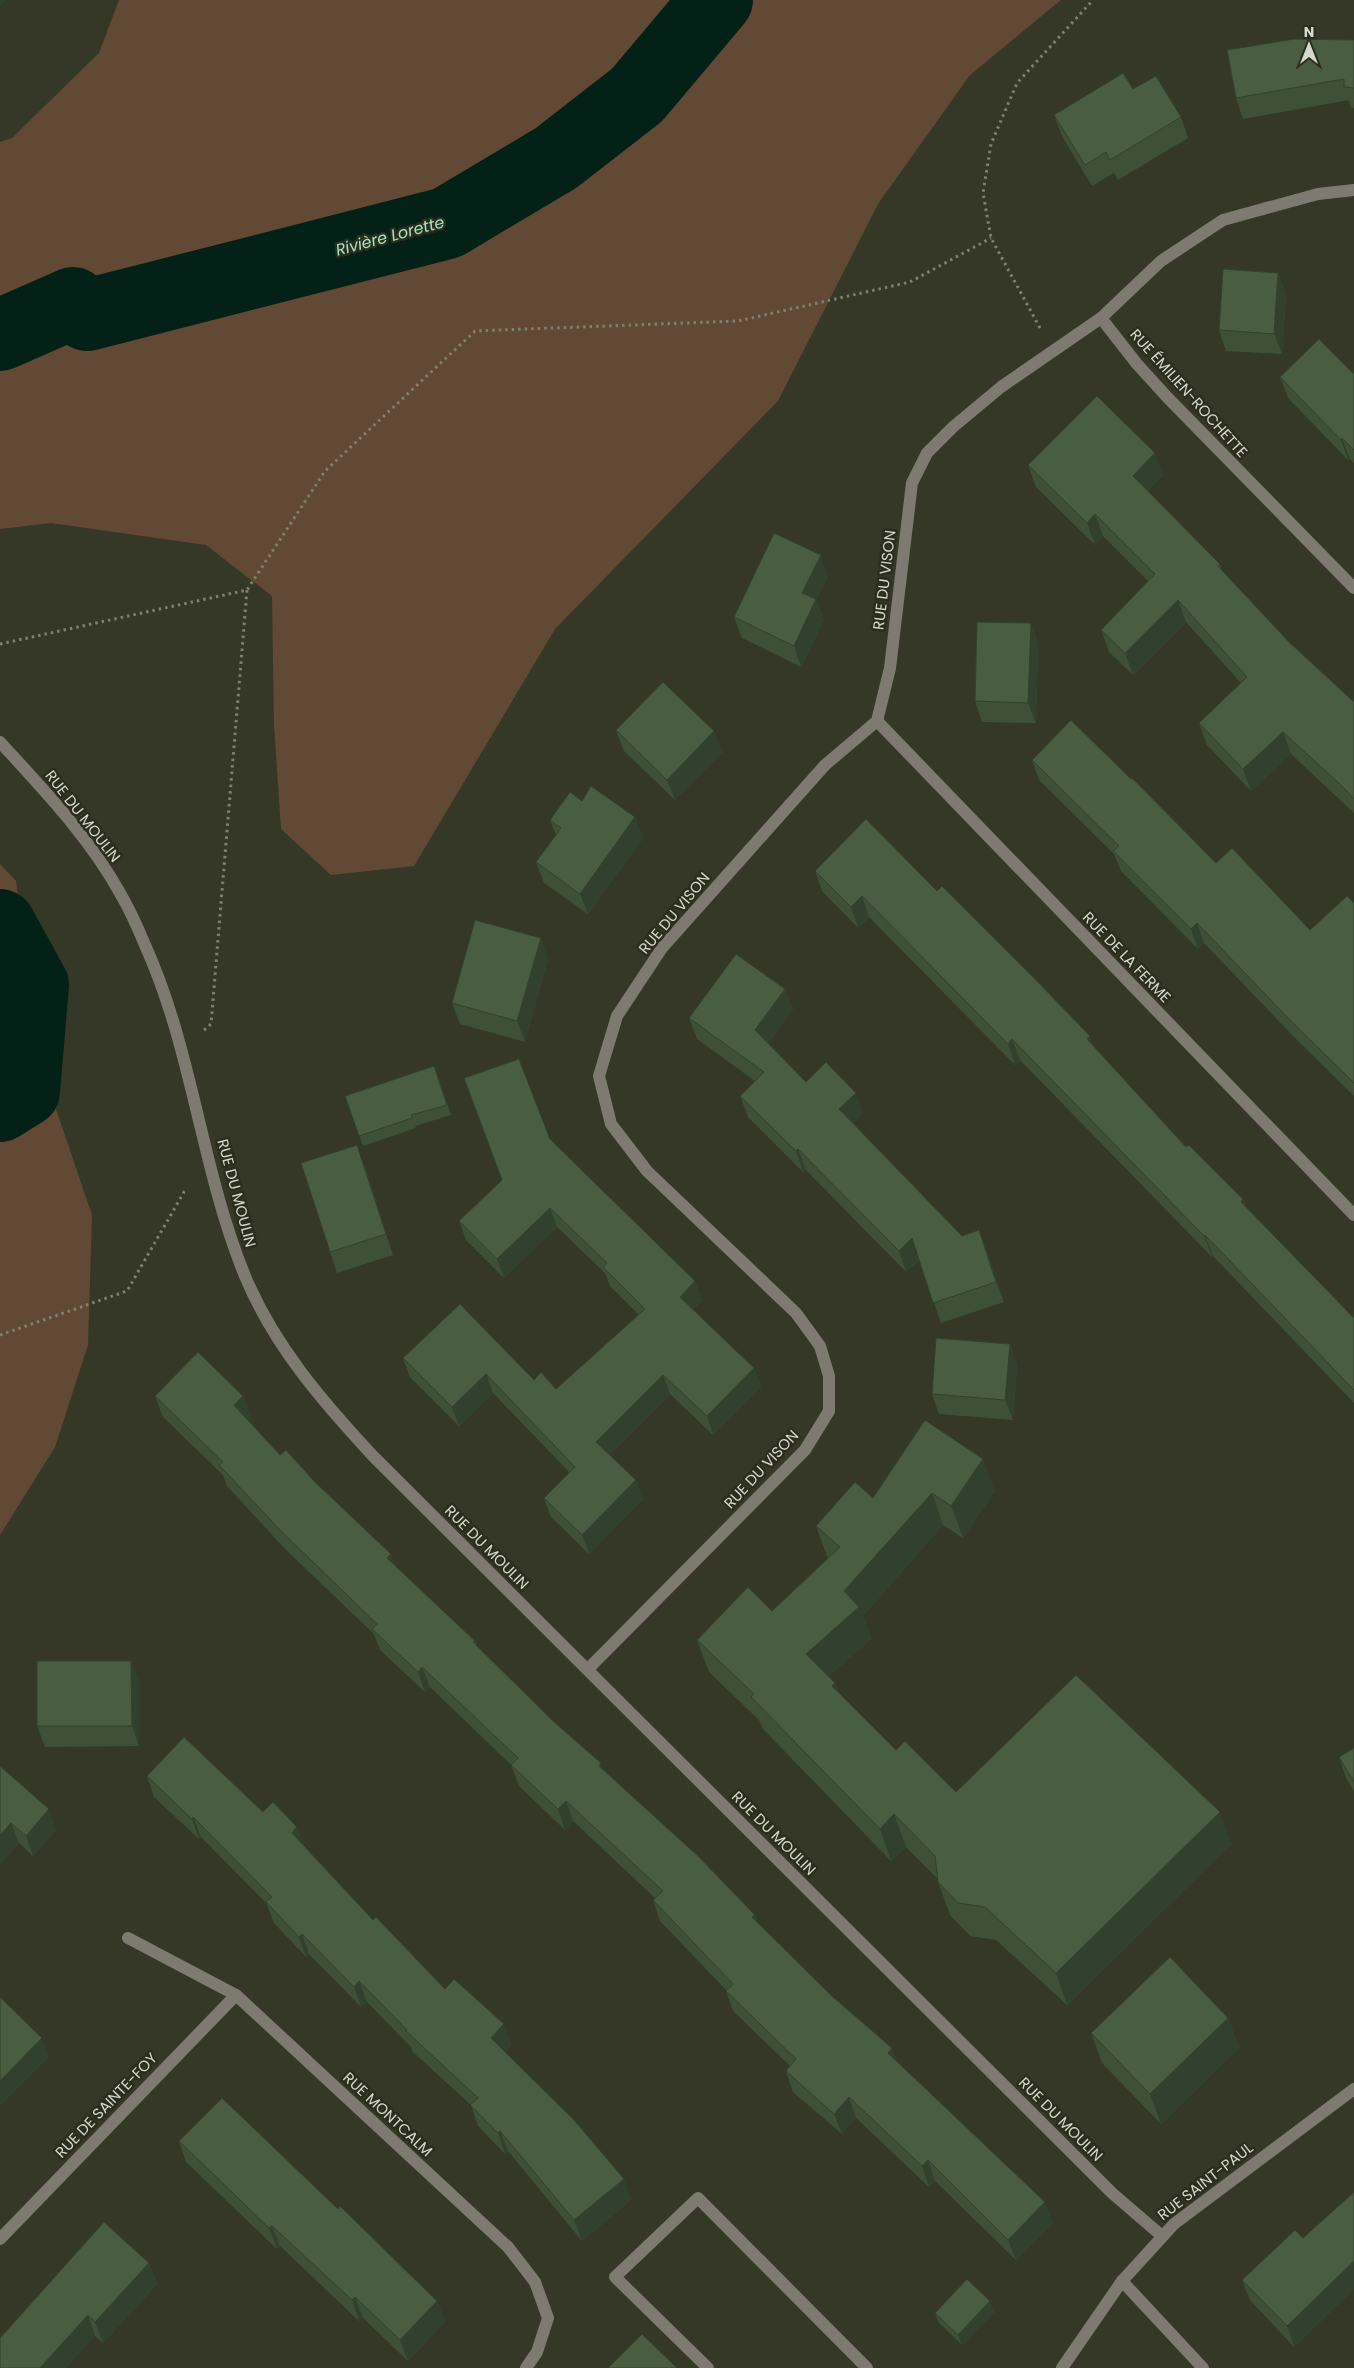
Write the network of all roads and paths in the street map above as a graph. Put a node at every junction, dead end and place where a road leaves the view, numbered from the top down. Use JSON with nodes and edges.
{"nodes":[{"id":1,"x":1093,"y":0,"type":"edge"},
{"id":2,"x":1354,"y":190,"type":"edge"},
{"id":3,"x":991,"y":238,"type":"junction"},
{"id":4,"x":1101,"y":318,"type":"junction"},
{"id":5,"x":1052,"y":350,"type":"junction"},
{"id":6,"x":1354,"y":588,"type":"edge"},
{"id":7,"x":247,"y":590,"type":"junction"},
{"id":8,"x":0,"y":644,"type":"edge"},
{"id":9,"x":876,"y":721,"type":"junction"},
{"id":10,"x":0,"y":742,"type":"edge"},
{"id":11,"x":183,"y":1049,"type":"junction"},
{"id":12,"x":215,"y":1182,"type":"junction"},
{"id":13,"x":1354,"y":1215,"type":"edge"},
{"id":14,"x":0,"y":1334,"type":"edge"},
{"id":15,"x":588,"y":1669,"type":"junction"},
{"id":16,"x":128,"y":1938,"type":"dead end"},
{"id":17,"x":236,"y":1995,"type":"junction"},
{"id":18,"x":1354,"y":2090,"type":"edge"},
{"id":19,"x":1162,"y":2236,"type":"junction"},
{"id":20,"x":0,"y":2239,"type":"edge"},
{"id":21,"x":1122,"y":2281,"type":"junction"},
{"id":22,"x":526,"y":2368,"type":"edge"},
{"id":23,"x":708,"y":2368,"type":"edge"},
{"id":24,"x":867,"y":2368,"type":"edge"},
{"id":25,"x":1062,"y":2368,"type":"edge"},
{"id":26,"x":1203,"y":2368,"type":"edge"}],
"edges":[{"from":1,"to":3,"type":"path"},
{"from":2,"to":4,"type":"street"},
{"from":3,"to":5,"type":"path"},
{"from":3,"to":7,"type":"path"},
{"from":4,"to":5,"type":"street","name":"RUE DU VISON"},
{"from":4,"to":6,"type":"street","name":"RUE ÉMILIEN-ROCHETTE"},
{"from":5,"to":9,"type":"street","name":"RUE DU VISON"},
{"from":7,"to":8,"type":"path"},
{"from":7,"to":11,"type":"path"},
{"from":9,"to":13,"type":"street","name":"RUE DE LA FERME"},
{"from":9,"to":15,"type":"street","name":"RUE DU VISON"},
{"from":10,"to":11,"type":"street","name":"RUE DU MOULIN"},
{"from":11,"to":12,"type":"street","name":"RUE DU MOULIN"},
{"from":12,"to":14,"type":"path"},
{"from":12,"to":15,"type":"street","name":"RUE DU MOULIN"},
{"from":15,"to":19,"type":"street","name":"RUE DU MOULIN"},
{"from":16,"to":17,"type":"street","name":"RUE MONTCALM"},
{"from":17,"to":20,"type":"street","name":"RUE DE SAINTE-FOY"},
{"from":17,"to":22,"type":"street","name":"RUE MONTCALM"},
{"from":18,"to":19,"type":"street","name":"RUE SAINT-PAUL"},
{"from":19,"to":21,"type":"street","name":"RUE SAINT-PAUL"},
{"from":21,"to":25,"type":"street","name":"RUE SAINT-PAUL"},
{"from":21,"to":26,"type":"street"},
{"from":23,"to":24,"type":"street"}]}
